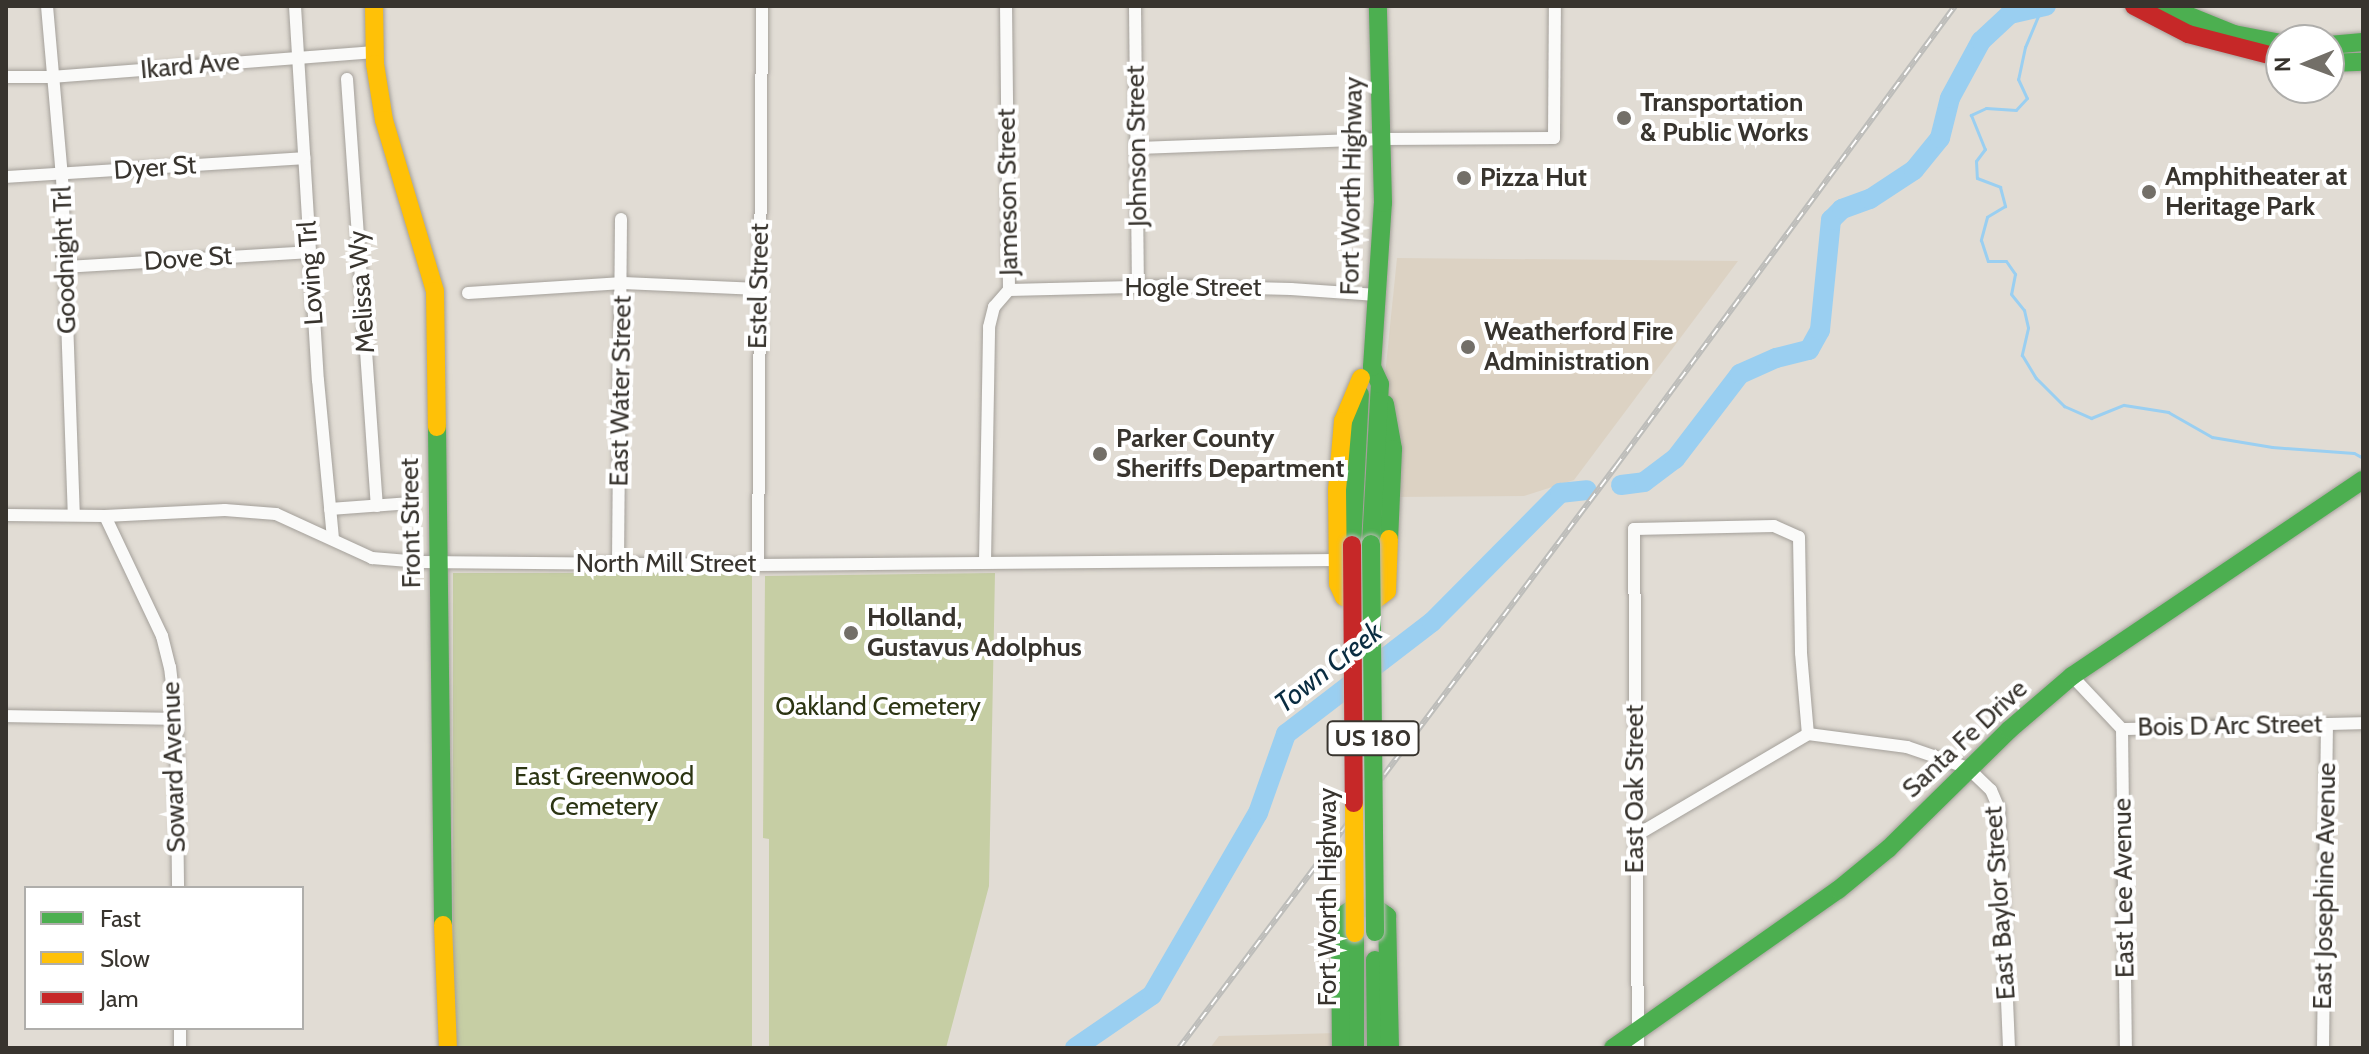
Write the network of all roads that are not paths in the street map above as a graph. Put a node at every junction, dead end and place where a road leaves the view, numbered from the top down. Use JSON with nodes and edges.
{"nodes":[{"id":1,"x":47,"y":6,"type":"edge"},
{"id":2,"x":295,"y":6,"type":"edge"},
{"id":3,"x":374,"y":6,"type":"edge"},
{"id":4,"x":762,"y":6,"type":"edge"},
{"id":5,"x":1006,"y":6,"type":"edge"},
{"id":6,"x":1135,"y":6,"type":"edge"},
{"id":7,"x":1378,"y":6,"type":"edge"},
{"id":8,"x":1555,"y":6,"type":"edge"},
{"id":9,"x":2134,"y":6,"type":"edge"},
{"id":10,"x":2165,"y":6,"type":"edge"},
{"id":11,"x":2265,"y":46,"type":"edge"},
{"id":12,"x":2265,"y":48,"type":"edge"},
{"id":13,"x":375,"y":52,"type":"junction"},
{"id":14,"x":298,"y":57,"type":"junction"},
{"id":15,"x":6,"y":77,"type":"edge"},
{"id":16,"x":51,"y":77,"type":"junction"},
{"id":17,"x":347,"y":79,"type":"dead end"},
{"id":18,"x":1382,"y":139,"type":"junction"},
{"id":19,"x":1138,"y":148,"type":"junction"},
{"id":20,"x":304,"y":158,"type":"junction"},
{"id":21,"x":62,"y":176,"type":"junction"},
{"id":22,"x":6,"y":177,"type":"edge"},
{"id":23,"x":621,"y":219,"type":"dead end"},
{"id":24,"x":310,"y":252,"type":"junction"},
{"id":25,"x":65,"y":267,"type":"junction"},
{"id":26,"x":623,"y":283,"type":"junction"},
{"id":27,"x":1138,"y":287,"type":"junction"},
{"id":28,"x":759,"y":289,"type":"junction"},
{"id":29,"x":1009,"y":290,"type":"junction"},
{"id":30,"x":468,"y":293,"type":"dead end"},
{"id":31,"x":1377,"y":295,"type":"junction"},
{"id":32,"x":1371,"y":376,"type":"junction"},
{"id":33,"x":2359,"y":482,"type":"edge"},
{"id":34,"x":411,"y":503,"type":"dead end"},
{"id":35,"x":377,"y":506,"type":"junction"},
{"id":36,"x":330,"y":509,"type":"junction"},
{"id":37,"x":74,"y":514,"type":"junction"},
{"id":38,"x":6,"y":515,"type":"edge"},
{"id":39,"x":105,"y":516,"type":"junction"},
{"id":40,"x":333,"y":539,"type":"junction"},
{"id":41,"x":1337,"y":560,"type":"junction"},
{"id":42,"x":985,"y":562,"type":"junction"},
{"id":43,"x":438,"y":563,"type":"junction"},
{"id":44,"x":618,"y":563,"type":"junction"},
{"id":45,"x":758,"y":565,"type":"junction"},
{"id":46,"x":2072,"y":676,"type":"junction"},
{"id":47,"x":6,"y":716,"type":"edge"},
{"id":48,"x":176,"y":719,"type":"junction"},
{"id":49,"x":2363,"y":723,"type":"edge"},
{"id":50,"x":2327,"y":724,"type":"junction"},
{"id":51,"x":2122,"y":729,"type":"junction"},
{"id":52,"x":1808,"y":734,"type":"junction"},
{"id":53,"x":1968,"y":768,"type":"junction"},
{"id":54,"x":1635,"y":836,"type":"junction"},
{"id":55,"x":178,"y":886,"type":"edge"},
{"id":56,"x":1638,"y":1039,"type":"edge"},
{"id":57,"x":448,"y":1048,"type":"edge"},
{"id":58,"x":1341,"y":1048,"type":"edge"},
{"id":59,"x":1355,"y":1048,"type":"edge"},
{"id":60,"x":1376,"y":1048,"type":"edge"},
{"id":61,"x":1390,"y":1048,"type":"edge"},
{"id":62,"x":1613,"y":1048,"type":"edge"},
{"id":63,"x":2009,"y":1048,"type":"edge"},
{"id":64,"x":2126,"y":1048,"type":"edge"},
{"id":65,"x":2323,"y":1048,"type":"edge"}],
"edges":[{"from":1,"to":16,"type":"street","name":"Goodnight Trl"},
{"from":2,"to":14,"type":"street","name":"Loving Trl"},
{"from":3,"to":13,"type":"main road","name":"Front Street"},
{"from":4,"to":28,"type":"street","name":"Estel Street"},
{"from":5,"to":29,"type":"street","name":"Jameson Street"},
{"from":6,"to":19,"type":"street","name":"Johnson Street"},
{"from":7,"to":18,"type":"main road","name":"Fort Worth Highway","number":"US 180"},
{"from":8,"to":18,"type":"street"},
{"from":9,"to":12,"type":"main road"},
{"from":10,"to":11,"type":"main road"},
{"from":13,"to":14,"type":"street","name":"Ikard Ave"},
{"from":13,"to":43,"type":"main road","name":"Front Street"},
{"from":14,"to":16,"type":"street","name":"Ikard Ave"},
{"from":14,"to":20,"type":"street","name":"Loving Trl"},
{"from":15,"to":16,"type":"street","name":"Ikard Ave"},
{"from":16,"to":21,"type":"street","name":"Goodnight Trl"},
{"from":17,"to":35,"type":"street","name":"Melissa Wy"},
{"from":18,"to":19,"type":"street"},
{"from":18,"to":31,"type":"main road","name":"Fort Worth Highway","number":"US 180"},
{"from":19,"to":27,"type":"street","name":"Johnson Street"},
{"from":20,"to":21,"type":"street","name":"Dyer St"},
{"from":20,"to":24,"type":"street","name":"Loving Trl"},
{"from":21,"to":22,"type":"street","name":"Dyer St"},
{"from":21,"to":25,"type":"street","name":"Goodnight Trl"},
{"from":23,"to":26,"type":"street","name":"East Water Street"},
{"from":24,"to":25,"type":"street","name":"Dove St"},
{"from":24,"to":36,"type":"street","name":"Loving Trl"},
{"from":25,"to":37,"type":"street","name":"Goodnight Trl"},
{"from":26,"to":28,"type":"street"},
{"from":26,"to":30,"type":"street"},
{"from":26,"to":44,"type":"street","name":"East Water Street"},
{"from":27,"to":29,"type":"street","name":"Hogle Street"},
{"from":27,"to":31,"type":"street","name":"Hogle Street"},
{"from":28,"to":45,"type":"street","name":"Estel Street"},
{"from":29,"to":42,"type":"street","name":"Jameson Street"},
{"from":31,"to":32,"type":"main road","name":"Fort Worth Highway","number":"US 180"},
{"from":32,"to":41,"type":"main road"},
{"from":32,"to":41,"type":"main road"},
{"from":32,"to":59,"type":"main road","name":"Fort Worth Highway","number":"US 180","bridge":true},
{"from":32,"to":60,"type":"main road","name":"Fort Worth Highway","number":"US 180","bridge":true},
{"from":33,"to":46,"type":"main road","name":"Santa Fe Drive"},
{"from":34,"to":35,"type":"street"},
{"from":35,"to":36,"type":"street"},
{"from":36,"to":40,"type":"street","name":"Loving Trl"},
{"from":37,"to":38,"type":"street","name":"North Mill Street"},
{"from":37,"to":39,"type":"street","name":"North Mill Street"},
{"from":39,"to":40,"type":"street","name":"North Mill Street"},
{"from":39,"to":48,"type":"street","name":"Soward Avenue"},
{"from":40,"to":43,"type":"street","name":"North Mill Street"},
{"from":41,"to":42,"type":"street","name":"North Mill Street"},
{"from":42,"to":45,"type":"street","name":"North Mill Street"},
{"from":43,"to":44,"type":"street","name":"North Mill Street"},
{"from":43,"to":57,"type":"main road","name":"Front Street"},
{"from":44,"to":45,"type":"street","name":"North Mill Street"},
{"from":46,"to":51,"type":"street","name":"Bois D Arc Street"},
{"from":46,"to":53,"type":"main road","name":"Santa Fe Drive"},
{"from":47,"to":48,"type":"street"},
{"from":48,"to":55,"type":"street","name":"Soward Avenue"},
{"from":49,"to":50,"type":"street","name":"Bois D Arc Street"},
{"from":50,"to":51,"type":"street","name":"Bois D Arc Street"},
{"from":50,"to":65,"type":"street","name":"East Josephine Avenue"},
{"from":51,"to":64,"type":"street","name":"East Lee Avenue"},
{"from":52,"to":53,"type":"street"},
{"from":52,"to":54,"type":"street"},
{"from":52,"to":54,"type":"street","name":"East Oak Street"},
{"from":53,"to":56,"type":"main road","name":"Santa Fe Drive"},
{"from":53,"to":63,"type":"street","name":"East Baylor Street"},
{"from":54,"to":56,"type":"street","name":"East Oak Street"},
{"from":56,"to":62,"type":"main road","name":"Santa Fe Drive"},
{"from":58,"to":61,"type":"main road"}]}
